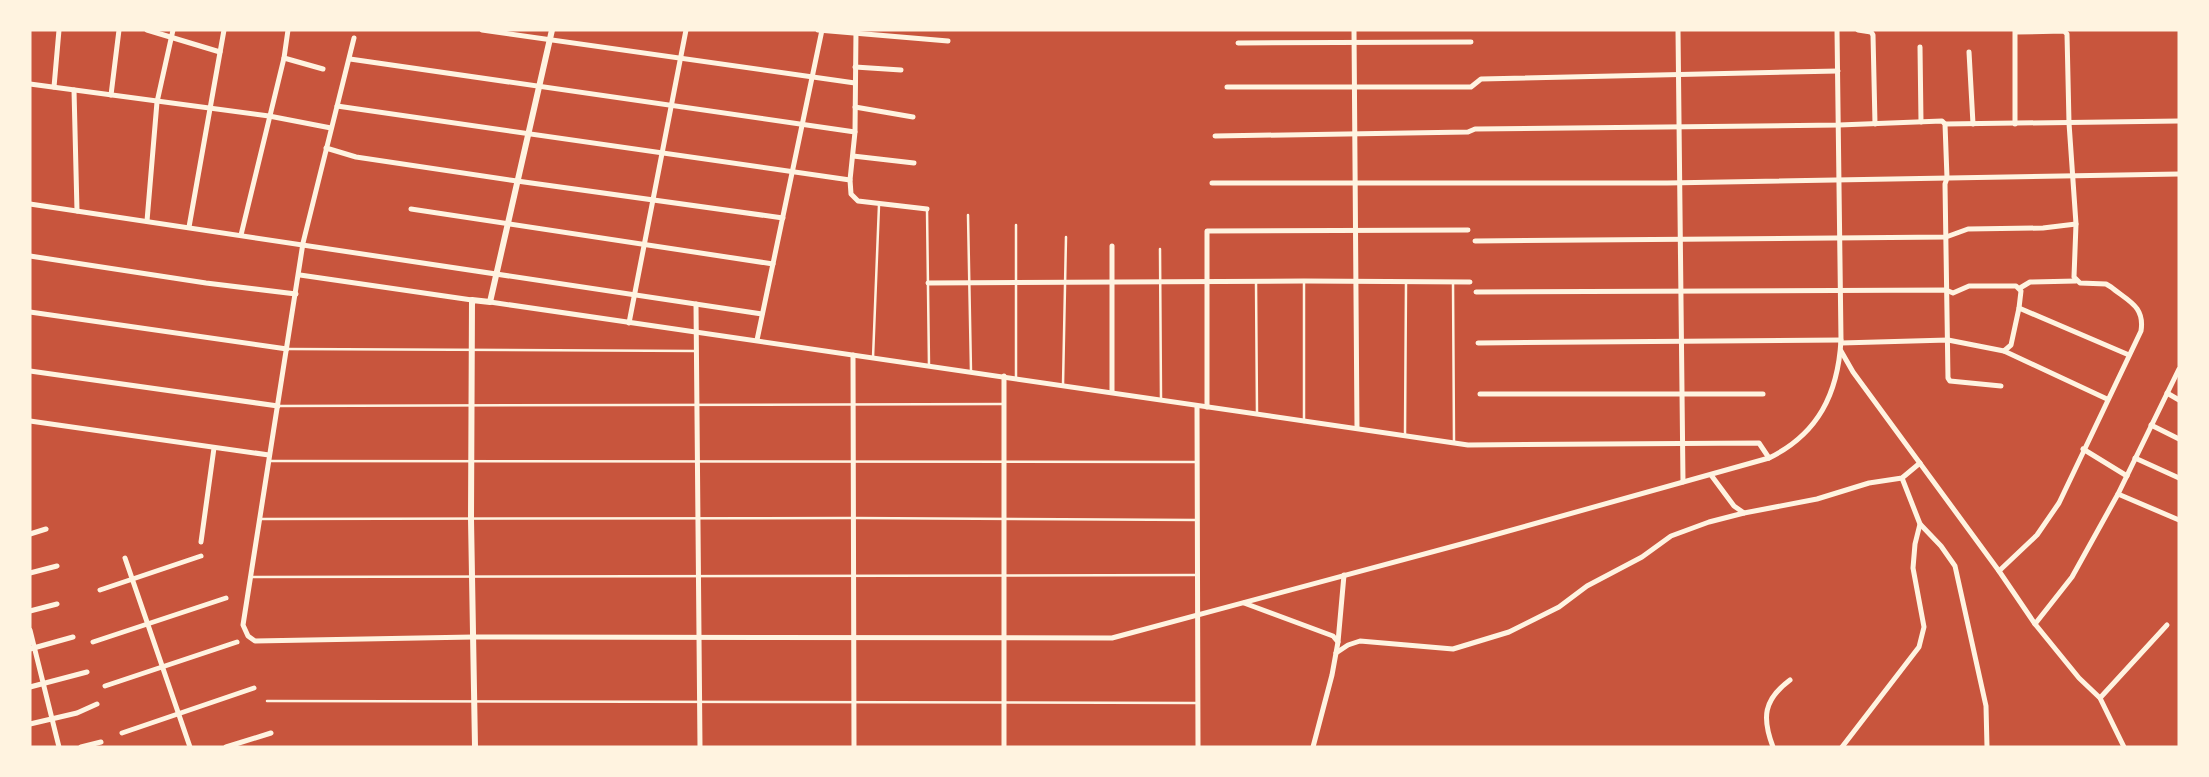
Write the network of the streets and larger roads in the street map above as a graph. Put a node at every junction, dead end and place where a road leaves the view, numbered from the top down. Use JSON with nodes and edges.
{"nodes":[{"id":1,"x":60,"y":30,"type":"edge"},
{"id":2,"x":119,"y":30,"type":"edge"},
{"id":3,"x":147,"y":30,"type":"edge"},
{"id":4,"x":173,"y":30,"type":"edge"},
{"id":5,"x":224,"y":30,"type":"edge"},
{"id":6,"x":288,"y":30,"type":"edge"},
{"id":7,"x":482,"y":30,"type":"edge"},
{"id":8,"x":552,"y":30,"type":"edge"},
{"id":9,"x":686,"y":30,"type":"edge"},
{"id":10,"x":820,"y":30,"type":"edge"},
{"id":11,"x":1354,"y":30,"type":"edge"},
{"id":12,"x":1678,"y":30,"type":"edge"},
{"id":13,"x":1838,"y":30,"type":"edge"},
{"id":14,"x":1858,"y":30,"type":"edge"},
{"id":15,"x":2016,"y":31,"type":"edge"},
{"id":16,"x":856,"y":32,"type":"edge"},
{"id":17,"x":171,"y":37,"type":"junction"},
{"id":18,"x":354,"y":38,"type":"dead end"},
{"id":19,"x":550,"y":40,"type":"junction"},
{"id":20,"x":948,"y":41,"type":"dead end"},
{"id":21,"x":1471,"y":42,"type":"dead end"},
{"id":22,"x":1238,"y":43,"type":"dead end"},
{"id":23,"x":1354,"y":43,"type":"junction"},
{"id":24,"x":1920,"y":47,"type":"dead end"},
{"id":25,"x":220,"y":52,"type":"junction"},
{"id":26,"x":1969,"y":52,"type":"dead end"},
{"id":27,"x":284,"y":58,"type":"junction"},
{"id":28,"x":680,"y":58,"type":"junction"},
{"id":29,"x":350,"y":59,"type":"junction"},
{"id":30,"x":855,"y":67,"type":"junction"},
{"id":31,"x":323,"y":68,"type":"dead end"},
{"id":32,"x":901,"y":70,"type":"dead end"},
{"id":33,"x":1838,"y":71,"type":"junction"},
{"id":34,"x":1679,"y":75,"type":"junction"},
{"id":35,"x":812,"y":79,"type":"junction"},
{"id":36,"x":855,"y":83,"type":"junction"},
{"id":37,"x":30,"y":84,"type":"edge"},
{"id":38,"x":1355,"y":86,"type":"junction"},
{"id":39,"x":54,"y":87,"type":"junction"},
{"id":40,"x":539,"y":87,"type":"junction"},
{"id":41,"x":1227,"y":87,"type":"dead end"},
{"id":42,"x":74,"y":90,"type":"junction"},
{"id":43,"x":111,"y":95,"type":"junction"},
{"id":44,"x":157,"y":102,"type":"junction"},
{"id":45,"x":337,"y":106,"type":"junction"},
{"id":46,"x":671,"y":106,"type":"junction"},
{"id":47,"x":855,"y":107,"type":"junction"},
{"id":48,"x":208,"y":108,"type":"junction"},
{"id":49,"x":269,"y":116,"type":"junction"},
{"id":50,"x":913,"y":117,"type":"dead end"},
{"id":51,"x":2179,"y":121,"type":"edge"},
{"id":52,"x":1921,"y":122,"type":"junction"},
{"id":53,"x":2069,"y":122,"type":"junction"},
{"id":54,"x":802,"y":124,"type":"junction"},
{"id":55,"x":1875,"y":124,"type":"junction"},
{"id":56,"x":1945,"y":124,"type":"junction"},
{"id":57,"x":1973,"y":124,"type":"junction"},
{"id":58,"x":2015,"y":124,"type":"junction"},
{"id":59,"x":1839,"y":125,"type":"junction"},
{"id":60,"x":1679,"y":126,"type":"junction"},
{"id":61,"x":331,"y":128,"type":"junction"},
{"id":62,"x":855,"y":132,"type":"junction"},
{"id":63,"x":528,"y":134,"type":"junction"},
{"id":64,"x":1355,"y":134,"type":"junction"},
{"id":65,"x":1215,"y":136,"type":"dead end"},
{"id":66,"x":326,"y":148,"type":"junction"},
{"id":67,"x":662,"y":152,"type":"junction"},
{"id":68,"x":853,"y":156,"type":"junction"},
{"id":69,"x":914,"y":163,"type":"dead end"},
{"id":70,"x":792,"y":171,"type":"junction"},
{"id":71,"x":2179,"y":174,"type":"edge"},
{"id":72,"x":2074,"y":177,"type":"junction"},
{"id":73,"x":1947,"y":178,"type":"junction"},
{"id":74,"x":850,"y":180,"type":"junction"},
{"id":75,"x":517,"y":181,"type":"junction"},
{"id":76,"x":1679,"y":181,"type":"junction"},
{"id":77,"x":1840,"y":181,"type":"junction"},
{"id":78,"x":1356,"y":182,"type":"junction"},
{"id":79,"x":1212,"y":183,"type":"dead end"},
{"id":80,"x":653,"y":199,"type":"junction"},
{"id":81,"x":30,"y":204,"type":"edge"},
{"id":82,"x":411,"y":209,"type":"dead end"},
{"id":83,"x":928,"y":209,"type":"road end"},
{"id":84,"x":77,"y":211,"type":"junction"},
{"id":85,"x":783,"y":218,"type":"junction"},
{"id":86,"x":147,"y":221,"type":"junction"},
{"id":87,"x":507,"y":224,"type":"junction"},
{"id":88,"x":2076,"y":224,"type":"junction"},
{"id":89,"x":189,"y":227,"type":"junction"},
{"id":90,"x":1356,"y":230,"type":"junction"},
{"id":91,"x":1468,"y":230,"type":"dead end"},
{"id":92,"x":241,"y":234,"type":"junction"},
{"id":93,"x":1946,"y":237,"type":"junction"},
{"id":94,"x":1840,"y":238,"type":"junction"},
{"id":95,"x":1680,"y":239,"type":"junction"},
{"id":96,"x":1475,"y":241,"type":"dead end"},
{"id":97,"x":303,"y":243,"type":"junction"},
{"id":98,"x":644,"y":245,"type":"junction"},
{"id":99,"x":1112,"y":246,"type":"dead end"},
{"id":100,"x":30,"y":256,"type":"edge"},
{"id":101,"x":773,"y":264,"type":"junction"},
{"id":102,"x":496,"y":273,"type":"junction"},
{"id":103,"x":300,"y":275,"type":"junction"},
{"id":104,"x":1207,"y":281,"type":"junction"},
{"id":105,"x":1356,"y":281,"type":"junction"},
{"id":106,"x":2076,"y":281,"type":"junction"},
{"id":107,"x":1112,"y":282,"type":"junction"},
{"id":108,"x":1470,"y":282,"type":"dead end"},
{"id":109,"x":928,"y":283,"type":"road end"},
{"id":110,"x":2020,"y":288,"type":"junction"},
{"id":111,"x":1841,"y":289,"type":"junction"},
{"id":112,"x":1946,"y":290,"type":"junction"},
{"id":113,"x":1476,"y":292,"type":"dead end"},
{"id":114,"x":1681,"y":292,"type":"junction"},
{"id":115,"x":296,"y":294,"type":"junction"},
{"id":116,"x":635,"y":294,"type":"junction"},
{"id":117,"x":472,"y":300,"type":"junction"},
{"id":118,"x":490,"y":302,"type":"junction"},
{"id":119,"x":696,"y":304,"type":"junction"},
{"id":120,"x":2019,"y":308,"type":"junction"},
{"id":121,"x":30,"y":312,"type":"edge"},
{"id":122,"x":762,"y":314,"type":"junction"},
{"id":123,"x":629,"y":323,"type":"junction"},
{"id":124,"x":696,"y":332,"type":"junction"},
{"id":125,"x":757,"y":340,"type":"junction"},
{"id":126,"x":1948,"y":340,"type":"junction"},
{"id":127,"x":1681,"y":342,"type":"junction"},
{"id":128,"x":1841,"y":342,"type":"junction"},
{"id":129,"x":1478,"y":343,"type":"dead end"},
{"id":130,"x":287,"y":349,"type":"junction"},
{"id":131,"x":1841,"y":351,"type":"junction"},
{"id":132,"x":2004,"y":351,"type":"junction"},
{"id":133,"x":853,"y":355,"type":"junction"},
{"id":134,"x":2129,"y":355,"type":"junction"},
{"id":135,"x":2179,"y":369,"type":"edge"},
{"id":136,"x":30,"y":371,"type":"edge"},
{"id":137,"x":1004,"y":376,"type":"junction"},
{"id":138,"x":2001,"y":386,"type":"dead end"},
{"id":139,"x":1112,"y":392,"type":"junction"},
{"id":140,"x":1480,"y":394,"type":"dead end"},
{"id":141,"x":1763,"y":394,"type":"dead end"},
{"id":142,"x":2167,"y":394,"type":"junction"},
{"id":143,"x":1682,"y":395,"type":"junction"},
{"id":144,"x":2107,"y":399,"type":"junction"},
{"id":145,"x":2179,"y":400,"type":"edge"},
{"id":146,"x":278,"y":406,"type":"junction"},
{"id":147,"x":1197,"y":406,"type":"junction"},
{"id":148,"x":1207,"y":407,"type":"junction"},
{"id":149,"x":30,"y":421,"type":"edge"},
{"id":150,"x":2151,"y":425,"type":"junction"},
{"id":151,"x":1357,"y":428,"type":"junction"},
{"id":152,"x":2179,"y":439,"type":"edge"},
{"id":153,"x":1682,"y":443,"type":"junction"},
{"id":154,"x":214,"y":448,"type":"junction"},
{"id":155,"x":2083,"y":449,"type":"junction"},
{"id":156,"x":268,"y":458,"type":"junction"},
{"id":157,"x":1769,"y":458,"type":"junction"},
{"id":158,"x":2136,"y":458,"type":"junction"},
{"id":159,"x":1920,"y":463,"type":"junction"},
{"id":160,"x":1711,"y":475,"type":"junction"},
{"id":161,"x":2127,"y":476,"type":"junction"},
{"id":162,"x":1902,"y":478,"type":"junction"},
{"id":163,"x":2179,"y":478,"type":"edge"},
{"id":164,"x":1683,"y":482,"type":"junction"},
{"id":165,"x":2118,"y":494,"type":"junction"},
{"id":166,"x":1744,"y":513,"type":"junction"},
{"id":167,"x":2179,"y":520,"type":"edge"},
{"id":168,"x":1920,"y":524,"type":"junction"},
{"id":169,"x":46,"y":529,"type":"dead end"},
{"id":170,"x":30,"y":534,"type":"edge"},
{"id":171,"x":201,"y":542,"type":"dead end"},
{"id":172,"x":201,"y":556,"type":"dead end"},
{"id":173,"x":125,"y":558,"type":"dead end"},
{"id":174,"x":57,"y":566,"type":"dead end"},
{"id":175,"x":1999,"y":571,"type":"junction"},
{"id":176,"x":30,"y":573,"type":"edge"},
{"id":177,"x":1344,"y":575,"type":"junction"},
{"id":178,"x":132,"y":579,"type":"junction"},
{"id":179,"x":100,"y":590,"type":"dead end"},
{"id":180,"x":226,"y":598,"type":"dead end"},
{"id":181,"x":1244,"y":603,"type":"junction"},
{"id":182,"x":57,"y":604,"type":"dead end"},
{"id":183,"x":30,"y":611,"type":"edge"},
{"id":184,"x":1197,"y":616,"type":"junction"},
{"id":185,"x":147,"y":622,"type":"junction"},
{"id":186,"x":2035,"y":624,"type":"junction"},
{"id":187,"x":2167,"y":625,"type":"dead end"},
{"id":188,"x":30,"y":630,"type":"edge"},
{"id":189,"x":73,"y":637,"type":"dead end"},
{"id":190,"x":473,"y":637,"type":"junction"},
{"id":191,"x":699,"y":637,"type":"junction"},
{"id":192,"x":854,"y":638,"type":"junction"},
{"id":193,"x":1004,"y":639,"type":"junction"},
{"id":194,"x":93,"y":642,"type":"dead end"},
{"id":195,"x":237,"y":642,"type":"dead end"},
{"id":196,"x":1338,"y":642,"type":"junction"},
{"id":197,"x":32,"y":648,"type":"edge"},
{"id":198,"x":1336,"y":653,"type":"junction"},
{"id":199,"x":163,"y":668,"type":"junction"},
{"id":200,"x":87,"y":672,"type":"dead end"},
{"id":201,"x":1790,"y":680,"type":"dead end"},
{"id":202,"x":43,"y":684,"type":"junction"},
{"id":203,"x":105,"y":686,"type":"dead end"},
{"id":204,"x":30,"y":687,"type":"edge"},
{"id":205,"x":254,"y":688,"type":"dead end"},
{"id":206,"x":2100,"y":698,"type":"junction"},
{"id":207,"x":97,"y":704,"type":"dead end"},
{"id":208,"x":179,"y":715,"type":"junction"},
{"id":209,"x":52,"y":719,"type":"junction"},
{"id":210,"x":30,"y":724,"type":"edge"},
{"id":211,"x":122,"y":733,"type":"dead end"},
{"id":212,"x":271,"y":733,"type":"dead end"},
{"id":213,"x":101,"y":742,"type":"dead end"},
{"id":214,"x":59,"y":747,"type":"edge"},
{"id":215,"x":81,"y":747,"type":"edge"},
{"id":216,"x":190,"y":747,"type":"edge"},
{"id":217,"x":226,"y":747,"type":"edge"},
{"id":218,"x":475,"y":747,"type":"edge"},
{"id":219,"x":700,"y":747,"type":"edge"},
{"id":220,"x":854,"y":747,"type":"edge"},
{"id":221,"x":1004,"y":747,"type":"edge"},
{"id":222,"x":1198,"y":747,"type":"edge"},
{"id":223,"x":1313,"y":747,"type":"edge"},
{"id":224,"x":1773,"y":747,"type":"edge"},
{"id":225,"x":1842,"y":747,"type":"edge"},
{"id":226,"x":1987,"y":747,"type":"edge"},
{"id":227,"x":2124,"y":747,"type":"edge"}],
"edges":[{"from":1,"to":39,"type":"street"},
{"from":2,"to":43,"type":"street"},
{"from":3,"to":17,"type":"street"},
{"from":4,"to":17,"type":"street"},
{"from":5,"to":25,"type":"street"},
{"from":6,"to":27,"type":"street"},
{"from":7,"to":19,"type":"street"},
{"from":8,"to":19,"type":"street"},
{"from":9,"to":28,"type":"street"},
{"from":10,"to":16,"type":"street"},
{"from":10,"to":35,"type":"street"},
{"from":11,"to":23,"type":"street"},
{"from":12,"to":34,"type":"street"},
{"from":13,"to":33,"type":"street"},
{"from":14,"to":55,"type":"street"},
{"from":15,"to":53,"type":"street"},
{"from":15,"to":58,"type":"street"},
{"from":16,"to":20,"type":"street"},
{"from":16,"to":30,"type":"street"},
{"from":17,"to":25,"type":"street"},
{"from":17,"to":44,"type":"street"},
{"from":18,"to":29,"type":"street"},
{"from":19,"to":28,"type":"street"},
{"from":19,"to":40,"type":"street"},
{"from":21,"to":23,"type":"street"},
{"from":22,"to":23,"type":"street"},
{"from":23,"to":38,"type":"street"},
{"from":24,"to":52,"type":"street"},
{"from":25,"to":48,"type":"street"},
{"from":26,"to":57,"type":"street"},
{"from":27,"to":31,"type":"street"},
{"from":27,"to":49,"type":"street"},
{"from":28,"to":35,"type":"street"},
{"from":28,"to":46,"type":"street"},
{"from":29,"to":40,"type":"street"},
{"from":29,"to":45,"type":"street"},
{"from":30,"to":32,"type":"street"},
{"from":30,"to":36,"type":"street"},
{"from":33,"to":34,"type":"street"},
{"from":33,"to":59,"type":"street"},
{"from":34,"to":38,"type":"street"},
{"from":34,"to":60,"type":"street"},
{"from":35,"to":36,"type":"street"},
{"from":35,"to":54,"type":"street"},
{"from":36,"to":47,"type":"street"},
{"from":37,"to":39,"type":"street"},
{"from":38,"to":41,"type":"street"},
{"from":38,"to":64,"type":"street"},
{"from":39,"to":42,"type":"street"},
{"from":40,"to":46,"type":"street"},
{"from":40,"to":63,"type":"street"},
{"from":42,"to":43,"type":"street"},
{"from":42,"to":84,"type":"street"},
{"from":43,"to":44,"type":"street"},
{"from":44,"to":48,"type":"street"},
{"from":44,"to":86,"type":"street"},
{"from":45,"to":61,"type":"street"},
{"from":45,"to":63,"type":"street"},
{"from":46,"to":54,"type":"street"},
{"from":46,"to":67,"type":"street"},
{"from":47,"to":50,"type":"street"},
{"from":47,"to":62,"type":"street"},
{"from":48,"to":49,"type":"street"},
{"from":48,"to":89,"type":"street"},
{"from":49,"to":61,"type":"street"},
{"from":49,"to":92,"type":"street"},
{"from":51,"to":53,"type":"street"},
{"from":52,"to":55,"type":"street"},
{"from":52,"to":56,"type":"street"},
{"from":53,"to":58,"type":"street"},
{"from":53,"to":72,"type":"street"},
{"from":54,"to":62,"type":"street"},
{"from":54,"to":70,"type":"street"},
{"from":55,"to":59,"type":"street"},
{"from":56,"to":57,"type":"street"},
{"from":56,"to":73,"type":"street"},
{"from":57,"to":58,"type":"street"},
{"from":59,"to":60,"type":"street"},
{"from":59,"to":77,"type":"street"},
{"from":60,"to":64,"type":"street"},
{"from":60,"to":76,"type":"street"},
{"from":61,"to":66,"type":"street"},
{"from":62,"to":68,"type":"street"},
{"from":63,"to":67,"type":"street"},
{"from":63,"to":75,"type":"street"},
{"from":64,"to":65,"type":"street"},
{"from":64,"to":78,"type":"street"},
{"from":66,"to":75,"type":"street"},
{"from":66,"to":97,"type":"street"},
{"from":67,"to":70,"type":"street"},
{"from":67,"to":80,"type":"street"},
{"from":68,"to":69,"type":"street"},
{"from":68,"to":74,"type":"street"},
{"from":70,"to":74,"type":"street"},
{"from":70,"to":85,"type":"street"},
{"from":71,"to":72,"type":"street"},
{"from":72,"to":73,"type":"street"},
{"from":72,"to":88,"type":"street"},
{"from":73,"to":77,"type":"street"},
{"from":73,"to":93,"type":"street"},
{"from":74,"to":83,"type":"street"},
{"from":75,"to":80,"type":"street"},
{"from":75,"to":87,"type":"street"},
{"from":76,"to":77,"type":"street"},
{"from":76,"to":78,"type":"street"},
{"from":76,"to":95,"type":"street"},
{"from":77,"to":94,"type":"street"},
{"from":78,"to":79,"type":"street"},
{"from":78,"to":90,"type":"street"},
{"from":80,"to":85,"type":"street"},
{"from":80,"to":98,"type":"street"},
{"from":81,"to":84,"type":"street"},
{"from":82,"to":87,"type":"street"},
{"from":84,"to":86,"type":"street"},
{"from":85,"to":101,"type":"street"},
{"from":86,"to":89,"type":"street"},
{"from":87,"to":98,"type":"street"},
{"from":87,"to":102,"type":"street"},
{"from":88,"to":93,"type":"street"},
{"from":88,"to":106,"type":"street"},
{"from":89,"to":92,"type":"street"},
{"from":90,"to":91,"type":"street"},
{"from":90,"to":104,"type":"street"},
{"from":90,"to":105,"type":"street"},
{"from":92,"to":97,"type":"street"},
{"from":93,"to":94,"type":"street"},
{"from":93,"to":112,"type":"street"},
{"from":94,"to":95,"type":"street"},
{"from":94,"to":111,"type":"street"},
{"from":95,"to":96,"type":"street"},
{"from":95,"to":114,"type":"street"},
{"from":97,"to":102,"type":"street"},
{"from":97,"to":103,"type":"street"},
{"from":98,"to":101,"type":"street"},
{"from":98,"to":116,"type":"street"},
{"from":99,"to":107,"type":"street"},
{"from":100,"to":115,"type":"street"},
{"from":101,"to":122,"type":"street"},
{"from":102,"to":116,"type":"street"},
{"from":102,"to":118,"type":"street"},
{"from":103,"to":115,"type":"street"},
{"from":103,"to":117,"type":"street"},
{"from":104,"to":105,"type":"street"},
{"from":104,"to":107,"type":"street"},
{"from":104,"to":148,"type":"street"},
{"from":105,"to":108,"type":"street"},
{"from":105,"to":151,"type":"street"},
{"from":106,"to":110,"type":"street"},
{"from":106,"to":134,"type":"street"},
{"from":107,"to":109,"type":"street"},
{"from":107,"to":139,"type":"street"},
{"from":110,"to":112,"type":"street"},
{"from":110,"to":120,"type":"street"},
{"from":111,"to":112,"type":"street"},
{"from":111,"to":114,"type":"street"},
{"from":111,"to":128,"type":"street"},
{"from":112,"to":126,"type":"street"},
{"from":113,"to":114,"type":"street"},
{"from":114,"to":127,"type":"street"},
{"from":115,"to":130,"type":"street"},
{"from":116,"to":119,"type":"street"},
{"from":116,"to":123,"type":"street"},
{"from":117,"to":118,"type":"street"},
{"from":117,"to":190,"type":"street"},
{"from":118,"to":123,"type":"street"},
{"from":119,"to":122,"type":"street"},
{"from":119,"to":124,"type":"street"},
{"from":120,"to":132,"type":"street"},
{"from":120,"to":134,"type":"street"},
{"from":121,"to":130,"type":"street"},
{"from":122,"to":125,"type":"street"},
{"from":123,"to":124,"type":"street"},
{"from":124,"to":125,"type":"street"},
{"from":124,"to":191,"type":"street"},
{"from":125,"to":133,"type":"street"},
{"from":126,"to":128,"type":"street"},
{"from":126,"to":132,"type":"street"},
{"from":126,"to":138,"type":"street"},
{"from":127,"to":128,"type":"street"},
{"from":127,"to":129,"type":"street"},
{"from":127,"to":143,"type":"street"},
{"from":128,"to":131,"type":"street"},
{"from":130,"to":146,"type":"street"},
{"from":131,"to":157,"type":"street"},
{"from":131,"to":159,"type":"street"},
{"from":132,"to":144,"type":"street"},
{"from":133,"to":137,"type":"street"},
{"from":133,"to":192,"type":"street"},
{"from":134,"to":144,"type":"street"},
{"from":135,"to":142,"type":"street"},
{"from":136,"to":146,"type":"street"},
{"from":137,"to":139,"type":"street"},
{"from":137,"to":193,"type":"street"},
{"from":139,"to":147,"type":"street"},
{"from":140,"to":143,"type":"street"},
{"from":141,"to":143,"type":"street"},
{"from":142,"to":145,"type":"street"},
{"from":142,"to":150,"type":"street"},
{"from":143,"to":153,"type":"street"},
{"from":144,"to":155,"type":"street"},
{"from":146,"to":156,"type":"street"},
{"from":147,"to":148,"type":"street"},
{"from":147,"to":184,"type":"street"},
{"from":148,"to":151,"type":"street"},
{"from":149,"to":154,"type":"street"},
{"from":150,"to":152,"type":"street"},
{"from":150,"to":158,"type":"street"},
{"from":151,"to":153,"type":"street"},
{"from":153,"to":157,"type":"street"},
{"from":153,"to":164,"type":"street"},
{"from":154,"to":156,"type":"street"},
{"from":154,"to":171,"type":"street"},
{"from":155,"to":161,"type":"street"},
{"from":155,"to":175,"type":"street"},
{"from":156,"to":190,"type":"street"},
{"from":157,"to":160,"type":"street"},
{"from":158,"to":161,"type":"street"},
{"from":158,"to":163,"type":"street"},
{"from":159,"to":162,"type":"street"},
{"from":159,"to":175,"type":"street"},
{"from":160,"to":164,"type":"street"},
{"from":160,"to":166,"type":"street"},
{"from":161,"to":165,"type":"street"},
{"from":162,"to":166,"type":"street"},
{"from":162,"to":168,"type":"street"},
{"from":164,"to":177,"type":"street"},
{"from":165,"to":167,"type":"street"},
{"from":165,"to":186,"type":"street"},
{"from":166,"to":198,"type":"street"},
{"from":168,"to":225,"type":"street"},
{"from":168,"to":226,"type":"street"},
{"from":169,"to":170,"type":"street"},
{"from":172,"to":178,"type":"street"},
{"from":173,"to":178,"type":"street"},
{"from":174,"to":176,"type":"street"},
{"from":175,"to":186,"type":"street"},
{"from":177,"to":181,"type":"street"},
{"from":177,"to":196,"type":"street"},
{"from":178,"to":179,"type":"street"},
{"from":178,"to":185,"type":"street"},
{"from":180,"to":185,"type":"street"},
{"from":181,"to":184,"type":"street"},
{"from":181,"to":196,"type":"street"},
{"from":182,"to":183,"type":"street"},
{"from":184,"to":193,"type":"street"},
{"from":184,"to":222,"type":"street"},
{"from":185,"to":194,"type":"street"},
{"from":185,"to":199,"type":"street"},
{"from":186,"to":206,"type":"street"},
{"from":187,"to":206,"type":"street"},
{"from":188,"to":197,"type":"street"},
{"from":189,"to":197,"type":"street"},
{"from":190,"to":191,"type":"street"},
{"from":190,"to":218,"type":"street"},
{"from":191,"to":192,"type":"street"},
{"from":191,"to":219,"type":"street"},
{"from":192,"to":193,"type":"street"},
{"from":192,"to":220,"type":"street"},
{"from":193,"to":221,"type":"street"},
{"from":195,"to":199,"type":"street"},
{"from":196,"to":198,"type":"street"},
{"from":197,"to":202,"type":"street"},
{"from":198,"to":223,"type":"street"},
{"from":199,"to":203,"type":"street"},
{"from":199,"to":208,"type":"street"},
{"from":200,"to":202,"type":"street"},
{"from":201,"to":224,"type":"street"},
{"from":202,"to":204,"type":"street"},
{"from":202,"to":209,"type":"street"},
{"from":205,"to":208,"type":"street"},
{"from":206,"to":227,"type":"street"},
{"from":207,"to":209,"type":"street"},
{"from":208,"to":211,"type":"street"},
{"from":208,"to":216,"type":"street"},
{"from":209,"to":210,"type":"street"},
{"from":209,"to":214,"type":"street"},
{"from":212,"to":217,"type":"street"},
{"from":213,"to":215,"type":"street"}]}
